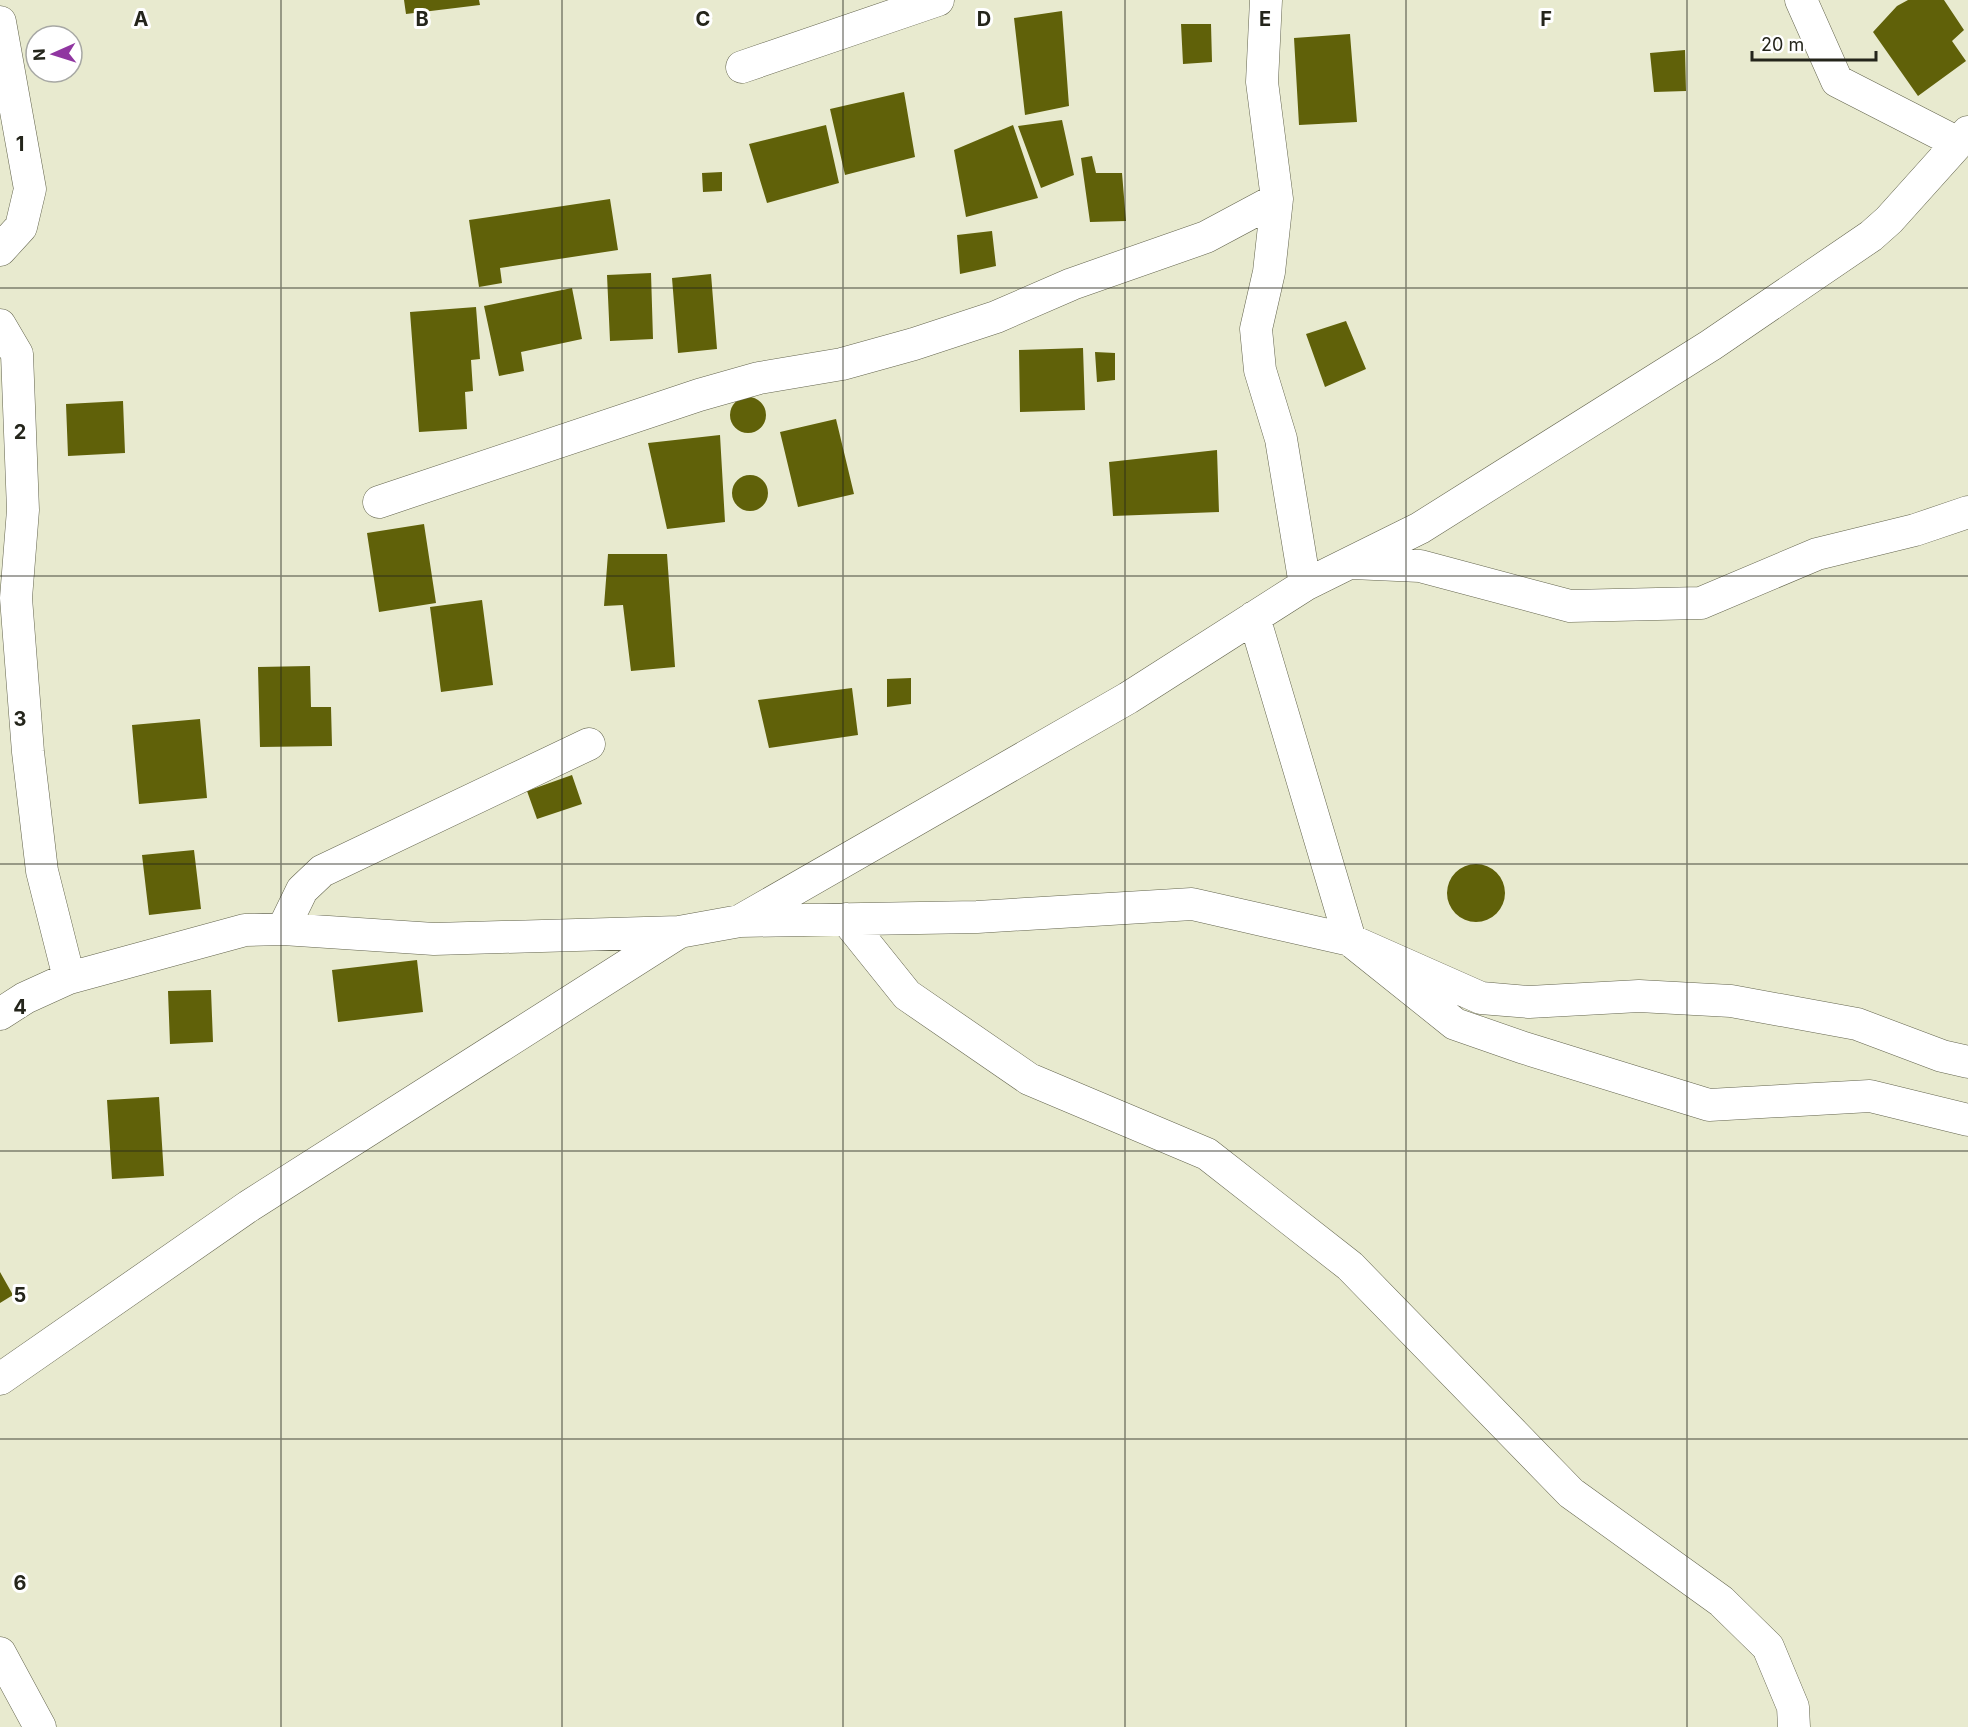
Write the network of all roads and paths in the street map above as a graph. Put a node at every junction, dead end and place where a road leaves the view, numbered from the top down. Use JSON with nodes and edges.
{"nodes":[{"id":1,"x":938,"y":0,"type":"edge"},
{"id":2,"x":1266,"y":0,"type":"edge"},
{"id":3,"x":1801,"y":0,"type":"edge"},
{"id":4,"x":0,"y":22,"type":"edge"},
{"id":5,"x":742,"y":67,"type":"dead end"},
{"id":6,"x":1963,"y":138,"type":"edge"},
{"id":7,"x":1276,"y":199,"type":"junction"},
{"id":8,"x":0,"y":249,"type":"edge"},
{"id":9,"x":0,"y":325,"type":"edge"},
{"id":10,"x":379,"y":502,"type":"dead end"},
{"id":11,"x":1968,"y":512,"type":"edge"},
{"id":12,"x":1348,"y":563,"type":"junction"},
{"id":13,"x":1305,"y":585,"type":"junction"},
{"id":14,"x":1254,"y":617,"type":"junction"},
{"id":15,"x":589,"y":744,"type":"dead end"},
{"id":16,"x":846,"y":919,"type":"junction"},
{"id":17,"x":740,"y":921,"type":"junction"},
{"id":18,"x":283,"y":929,"type":"junction"},
{"id":19,"x":679,"y":932,"type":"junction"},
{"id":20,"x":1350,"y":940,"type":"junction"},
{"id":21,"x":69,"y":978,"type":"junction"},
{"id":22,"x":8,"y":1003,"type":"edge"},
{"id":23,"x":1968,"y":1062,"type":"edge"},
{"id":24,"x":1968,"y":1120,"type":"edge"},
{"id":25,"x":0,"y":1379,"type":"edge"},
{"id":26,"x":0,"y":1653,"type":"edge"},
{"id":27,"x":40,"y":1727,"type":"edge"},
{"id":28,"x":1794,"y":1727,"type":"edge"}],
"edges":[{"from":1,"to":5,"type":"street"},
{"from":2,"to":7,"type":"street"},
{"from":3,"to":6,"type":"street"},
{"from":4,"to":8,"type":"street"},
{"from":6,"to":12,"type":"street"},
{"from":7,"to":10,"type":"street"},
{"from":7,"to":13,"type":"street"},
{"from":9,"to":21,"type":"street"},
{"from":11,"to":12,"type":"street"},
{"from":12,"to":13,"type":"street"},
{"from":13,"to":14,"type":"street"},
{"from":14,"to":17,"type":"street"},
{"from":14,"to":20,"type":"street"},
{"from":15,"to":18,"type":"street"},
{"from":16,"to":17,"type":"street"},
{"from":16,"to":20,"type":"street"},
{"from":16,"to":28,"type":"street"},
{"from":17,"to":19,"type":"street"},
{"from":18,"to":19,"type":"street"},
{"from":18,"to":21,"type":"street"},
{"from":19,"to":25,"type":"street"},
{"from":20,"to":23,"type":"street"},
{"from":20,"to":24,"type":"street"},
{"from":21,"to":22,"type":"street"},
{"from":26,"to":27,"type":"street"}]}
